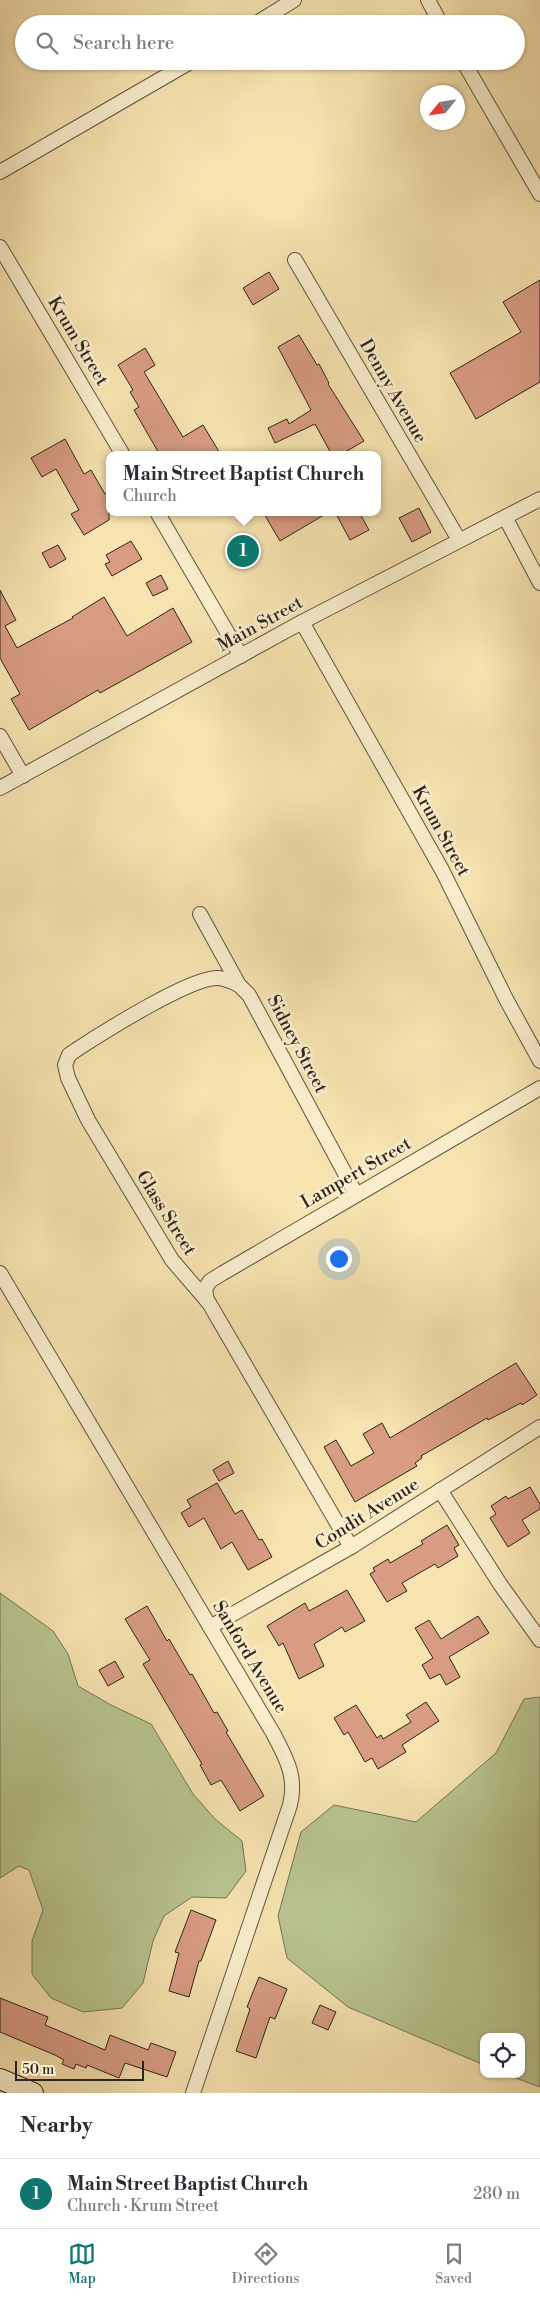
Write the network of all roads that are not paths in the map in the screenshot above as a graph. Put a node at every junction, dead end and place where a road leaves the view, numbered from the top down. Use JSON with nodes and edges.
{"nodes":[{"id":1,"x":294,"y":0,"type":"edge"},
{"id":2,"x":428,"y":0,"type":"edge"},
{"id":3,"x":270,"y":15,"type":"edge"},
{"id":4,"x":437,"y":15,"type":"edge"},
{"id":5,"x":176,"y":70,"type":"edge"},
{"id":6,"x":467,"y":70,"type":"edge"},
{"id":7,"x":0,"y":172,"type":"edge"},
{"id":8,"x":540,"y":194,"type":"edge"},
{"id":9,"x":0,"y":247,"type":"edge"},
{"id":10,"x":295,"y":260,"type":"dead end"},
{"id":11,"x":121,"y":451,"type":"edge"},
{"id":12,"x":540,"y":499,"type":"edge"},
{"id":13,"x":160,"y":516,"type":"edge"},
{"id":14,"x":505,"y":517,"type":"junction"},
{"id":15,"x":459,"y":540,"type":"junction"},
{"id":16,"x":540,"y":583,"type":"edge"},
{"id":17,"x":302,"y":622,"type":"junction"},
{"id":18,"x":241,"y":656,"type":"junction"},
{"id":19,"x":0,"y":736,"type":"edge"},
{"id":20,"x":23,"y":776,"type":"junction"},
{"id":21,"x":0,"y":788,"type":"edge"},
{"id":22,"x":200,"y":914,"type":"dead end"},
{"id":23,"x":239,"y":985,"type":"junction"},
{"id":24,"x":540,"y":1061,"type":"edge"},
{"id":25,"x":540,"y":1088,"type":"edge"},
{"id":26,"x":356,"y":1194,"type":"junction"},
{"id":27,"x":0,"y":1273,"type":"edge"},
{"id":28,"x":207,"y":1301,"type":"junction"},
{"id":29,"x":540,"y":1427,"type":"edge"},
{"id":30,"x":440,"y":1490,"type":"junction"},
{"id":31,"x":351,"y":1547,"type":"junction"},
{"id":32,"x":210,"y":1627,"type":"junction"},
{"id":33,"x":540,"y":1640,"type":"edge"},
{"id":34,"x":0,"y":2078,"type":"edge"},
{"id":35,"x":32,"y":2093,"type":"edge"},
{"id":36,"x":193,"y":2093,"type":"edge"}],
"edges":[{"from":1,"to":3,"type":"street"},
{"from":2,"to":4,"type":"street"},
{"from":5,"to":7,"type":"street"},
{"from":6,"to":8,"type":"street"},
{"from":9,"to":11,"type":"street","name":"Krum Street"},
{"from":10,"to":15,"type":"street","name":"Denny Avenue"},
{"from":12,"to":14,"type":"street","name":"Main Street"},
{"from":13,"to":18,"type":"street"},
{"from":14,"to":15,"type":"street","name":"Main Street"},
{"from":14,"to":16,"type":"street"},
{"from":15,"to":17,"type":"street","name":"Main Street"},
{"from":17,"to":18,"type":"street","name":"Main Street"},
{"from":17,"to":24,"type":"street","name":"Krum Street"},
{"from":18,"to":20,"type":"street","name":"Main Street"},
{"from":19,"to":20,"type":"street"},
{"from":20,"to":21,"type":"street","name":"Main Street"},
{"from":22,"to":23,"type":"street","name":"Sidney Street"},
{"from":23,"to":26,"type":"street","name":"Sidney Street"},
{"from":23,"to":28,"type":"street","name":"Glass Street"},
{"from":25,"to":26,"type":"street","name":"Lampert Street"},
{"from":26,"to":28,"type":"street","name":"Lampert Street"},
{"from":27,"to":32,"type":"street","name":"Sanford Avenue"},
{"from":28,"to":31,"type":"street","name":"Glass Street"},
{"from":29,"to":30,"type":"street","name":"Condit Avenue"},
{"from":30,"to":31,"type":"street","name":"Condit Avenue"},
{"from":30,"to":33,"type":"street"},
{"from":31,"to":32,"type":"street","name":"Condit Avenue"},
{"from":32,"to":36,"type":"street","name":"Sanford Avenue"},
{"from":34,"to":35,"type":"main road"}]}
